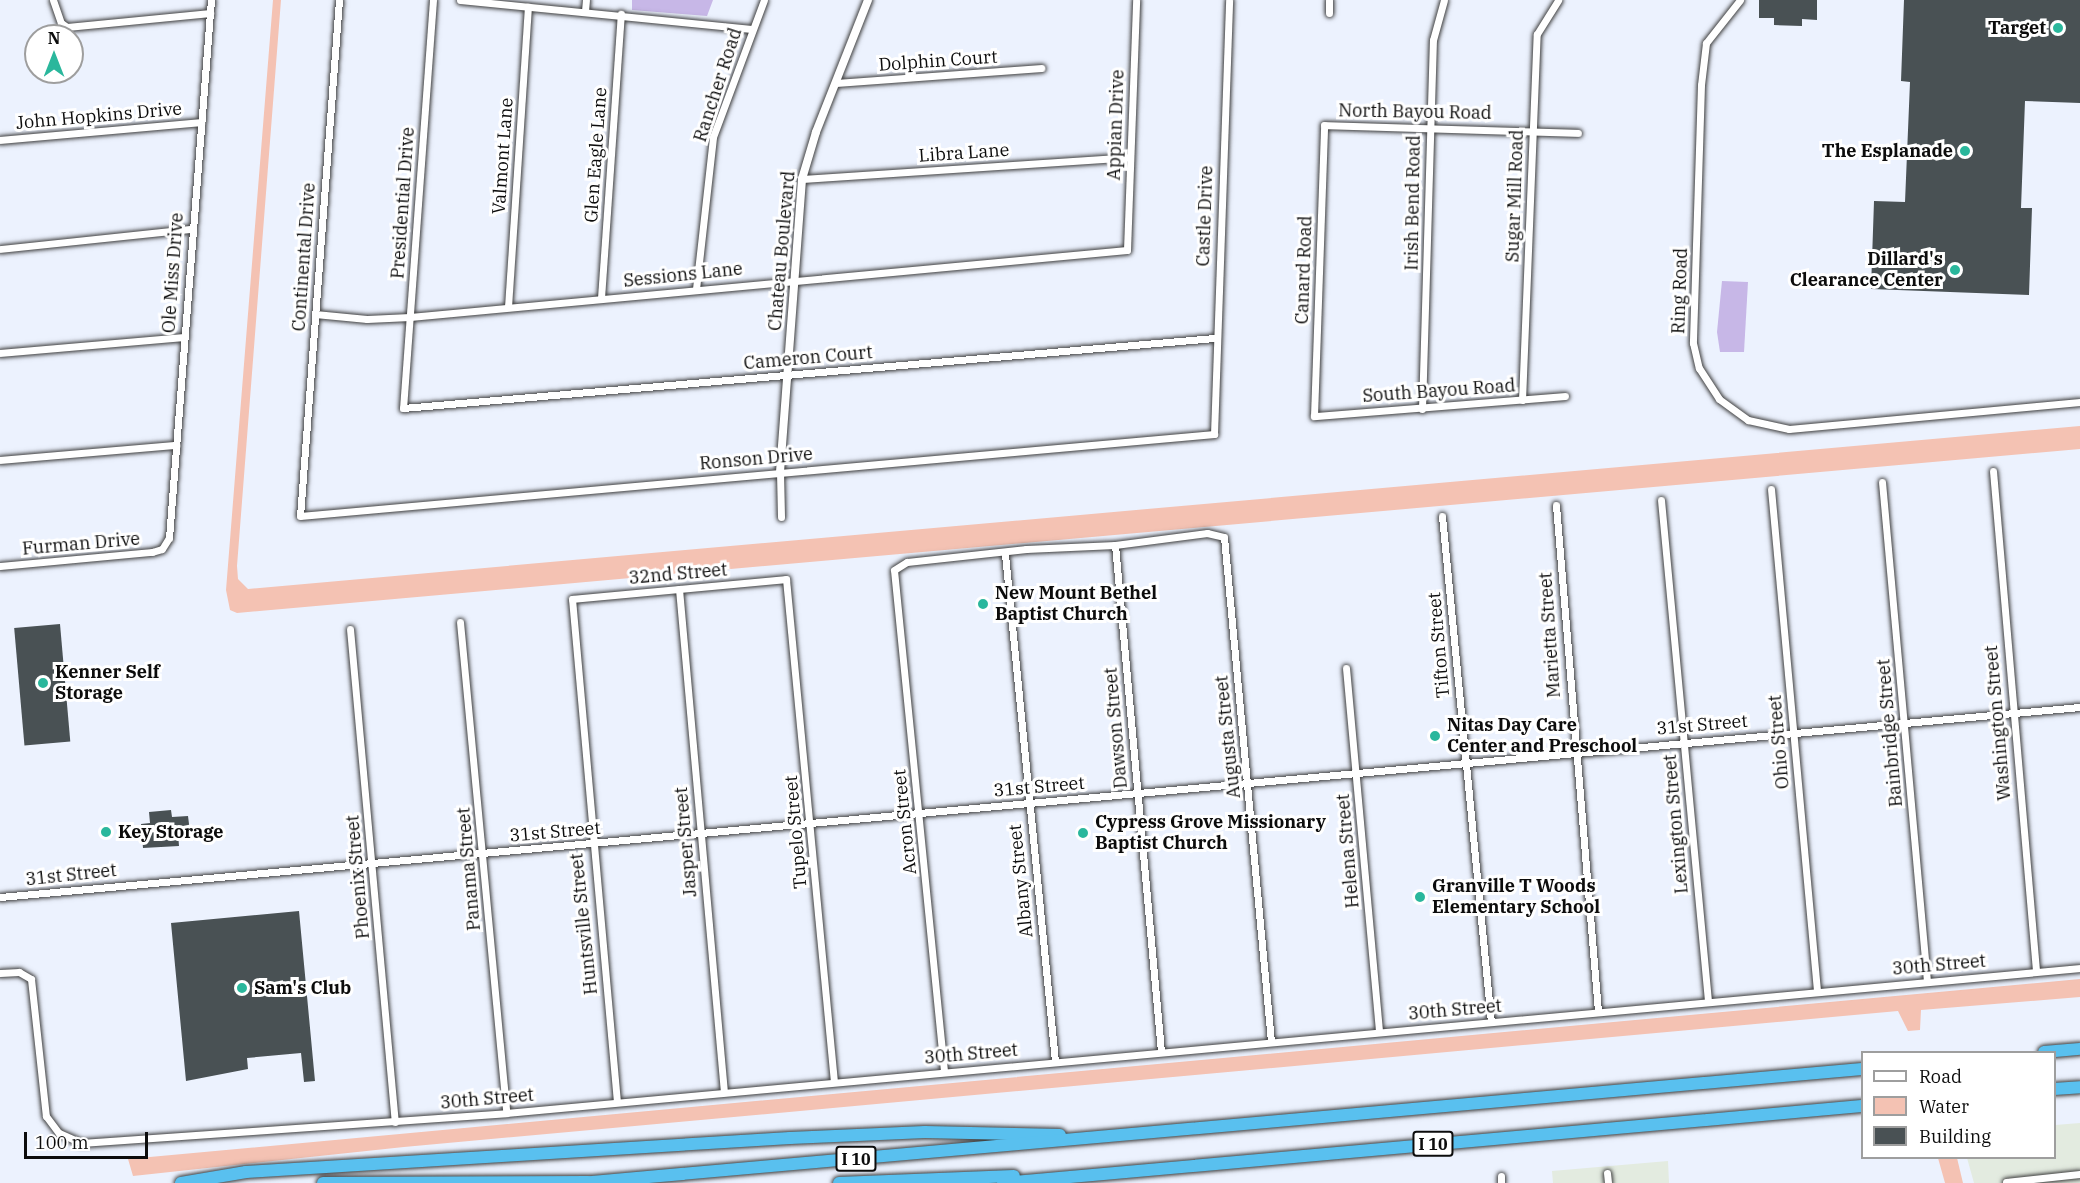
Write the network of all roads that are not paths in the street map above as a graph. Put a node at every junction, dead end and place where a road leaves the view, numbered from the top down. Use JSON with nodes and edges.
{"nodes":[{"id":1,"x":53,"y":0,"type":"edge"},
{"id":2,"x":211,"y":0,"type":"edge"},
{"id":3,"x":339,"y":0,"type":"edge"},
{"id":4,"x":434,"y":0,"type":"edge"},
{"id":5,"x":460,"y":0,"type":"edge"},
{"id":6,"x":586,"y":0,"type":"edge"},
{"id":7,"x":764,"y":0,"type":"edge"},
{"id":8,"x":868,"y":0,"type":"edge"},
{"id":9,"x":1136,"y":0,"type":"edge"},
{"id":10,"x":1229,"y":0,"type":"edge"},
{"id":11,"x":1329,"y":0,"type":"edge"},
{"id":12,"x":1444,"y":0,"type":"edge"},
{"id":13,"x":1558,"y":0,"type":"edge"},
{"id":14,"x":1740,"y":0,"type":"edge"},
{"id":15,"x":528,"y":7,"type":"junction"},
{"id":16,"x":585,"y":11,"type":"junction"},
{"id":17,"x":210,"y":13,"type":"junction"},
{"id":18,"x":1329,"y":13,"type":"dead end"},
{"id":19,"x":621,"y":14,"type":"junction"},
{"id":20,"x":752,"y":28,"type":"junction"},
{"id":21,"x":1041,"y":68,"type":"dead end"},
{"id":22,"x":837,"y":83,"type":"junction"},
{"id":23,"x":201,"y":122,"type":"junction"},
{"id":24,"x":1324,"y":125,"type":"joint"},
{"id":25,"x":1430,"y":128,"type":"junction"},
{"id":26,"x":1533,"y":130,"type":"junction"},
{"id":27,"x":1578,"y":132,"type":"dead end"},
{"id":28,"x":0,"y":140,"type":"edge"},
{"id":29,"x":1129,"y":157,"type":"junction"},
{"id":30,"x":802,"y":180,"type":"junction"},
{"id":31,"x":191,"y":229,"type":"junction"},
{"id":32,"x":0,"y":249,"type":"edge"},
{"id":33,"x":1127,"y":250,"type":"joint"},
{"id":34,"x":795,"y":279,"type":"junction"},
{"id":35,"x":696,"y":289,"type":"junction"},
{"id":36,"x":601,"y":298,"type":"junction"},
{"id":37,"x":508,"y":307,"type":"junction"},
{"id":38,"x":315,"y":314,"type":"junction"},
{"id":39,"x":410,"y":317,"type":"junction"},
{"id":40,"x":183,"y":337,"type":"junction"},
{"id":41,"x":1215,"y":338,"type":"junction"},
{"id":42,"x":0,"y":353,"type":"edge"},
{"id":43,"x":788,"y":375,"type":"junction"},
{"id":44,"x":1565,"y":396,"type":"dead end"},
{"id":45,"x":1522,"y":400,"type":"junction"},
{"id":46,"x":2080,"y":402,"type":"edge"},
{"id":47,"x":404,"y":408,"type":"joint"},
{"id":48,"x":1422,"y":409,"type":"junction"},
{"id":49,"x":1314,"y":416,"type":"joint"},
{"id":50,"x":1214,"y":434,"type":"joint"},
{"id":51,"x":176,"y":445,"type":"junction"},
{"id":52,"x":0,"y":460,"type":"edge"},
{"id":53,"x":1993,"y":471,"type":"dead end"},
{"id":54,"x":780,"y":472,"type":"junction"},
{"id":55,"x":1882,"y":482,"type":"dead end"},
{"id":56,"x":1771,"y":489,"type":"dead end"},
{"id":57,"x":1661,"y":500,"type":"dead end"},
{"id":58,"x":1556,"y":506,"type":"dead end"},
{"id":59,"x":300,"y":516,"type":"joint"},
{"id":60,"x":1442,"y":516,"type":"dead end"},
{"id":61,"x":782,"y":517,"type":"dead end"},
{"id":62,"x":1115,"y":545,"type":"junction"},
{"id":63,"x":163,"y":548,"type":"joint"},
{"id":64,"x":1005,"y":554,"type":"junction"},
{"id":65,"x":0,"y":566,"type":"edge"},
{"id":66,"x":786,"y":579,"type":"joint"},
{"id":67,"x":679,"y":589,"type":"junction"},
{"id":68,"x":572,"y":599,"type":"joint"},
{"id":69,"x":460,"y":622,"type":"dead end"},
{"id":70,"x":350,"y":629,"type":"dead end"},
{"id":71,"x":1346,"y":668,"type":"dead end"},
{"id":72,"x":2080,"y":707,"type":"edge"},
{"id":73,"x":2011,"y":714,"type":"junction"},
{"id":74,"x":1904,"y":722,"type":"junction"},
{"id":75,"x":1793,"y":732,"type":"junction"},
{"id":76,"x":1684,"y":742,"type":"junction"},
{"id":77,"x":1573,"y":752,"type":"junction"},
{"id":78,"x":1465,"y":762,"type":"junction"},
{"id":79,"x":1356,"y":772,"type":"junction"},
{"id":80,"x":1247,"y":782,"type":"junction"},
{"id":81,"x":1137,"y":793,"type":"junction"},
{"id":82,"x":1028,"y":803,"type":"junction"},
{"id":83,"x":920,"y":813,"type":"junction"},
{"id":84,"x":810,"y":823,"type":"junction"},
{"id":85,"x":701,"y":834,"type":"junction"},
{"id":86,"x":591,"y":844,"type":"junction"},
{"id":87,"x":483,"y":854,"type":"junction"},
{"id":88,"x":372,"y":864,"type":"junction"},
{"id":89,"x":0,"y":897,"type":"edge"},
{"id":90,"x":2080,"y":968,"type":"edge"},
{"id":91,"x":2036,"y":972,"type":"junction"},
{"id":92,"x":0,"y":973,"type":"edge"},
{"id":93,"x":1927,"y":981,"type":"junction"},
{"id":94,"x":1817,"y":991,"type":"junction"},
{"id":95,"x":1708,"y":1001,"type":"junction"},
{"id":96,"x":1598,"y":1012,"type":"junction"},
{"id":97,"x":1491,"y":1022,"type":"junction"},
{"id":98,"x":1379,"y":1032,"type":"junction"},
{"id":99,"x":1271,"y":1042,"type":"junction"},
{"id":100,"x":2080,"y":1049,"type":"edge"},
{"id":101,"x":1161,"y":1051,"type":"junction"},
{"id":102,"x":2056,"y":1052,"type":"edge"},
{"id":103,"x":1055,"y":1061,"type":"junction"},
{"id":104,"x":1861,"y":1069,"type":"edge"},
{"id":105,"x":944,"y":1071,"type":"junction"},
{"id":106,"x":834,"y":1082,"type":"junction"},
{"id":107,"x":2080,"y":1087,"type":"edge"},
{"id":108,"x":2056,"y":1089,"type":"edge"},
{"id":109,"x":724,"y":1092,"type":"junction"},
{"id":110,"x":616,"y":1102,"type":"junction"},
{"id":111,"x":1861,"y":1106,"type":"edge"},
{"id":112,"x":506,"y":1113,"type":"junction"},
{"id":113,"x":395,"y":1122,"type":"junction"},
{"id":114,"x":1121,"y":1136,"type":"junction"},
{"id":115,"x":1607,"y":1173,"type":"dead end"},
{"id":116,"x":1102,"y":1174,"type":"junction"},
{"id":117,"x":2080,"y":1174,"type":"edge"},
{"id":118,"x":586,"y":1182,"type":"edge"},
{"id":119,"x":2007,"y":1182,"type":"edge"},
{"id":120,"x":181,"y":1183,"type":"edge"},
{"id":121,"x":323,"y":1183,"type":"edge"},
{"id":122,"x":839,"y":1183,"type":"edge"},
{"id":123,"x":1003,"y":1183,"type":"edge"},
{"id":124,"x":1608,"y":1183,"type":"edge"}],
"edges":[{"from":1,"to":17,"type":"street"},
{"from":2,"to":17,"type":"street","name":"Ole Miss Drive"},
{"from":3,"to":38,"type":"street","name":"Continental Drive"},
{"from":4,"to":39,"type":"street","name":"Presidential Drive"},
{"from":5,"to":15,"type":"street"},
{"from":6,"to":16,"type":"street"},
{"from":7,"to":20,"type":"street","name":"Rancher Road"},
{"from":8,"to":22,"type":"street","name":"Chateau Boulevard"},
{"from":9,"to":29,"type":"street","name":"Appian Drive"},
{"from":10,"to":41,"type":"street","name":"Castle Drive"},
{"from":11,"to":18,"type":"street"},
{"from":12,"to":25,"type":"street","name":"Irish Bend Road"},
{"from":13,"to":26,"type":"street","name":"Sugar Mill Road"},
{"from":14,"to":46,"type":"street","name":"Ring Road"},
{"from":15,"to":16,"type":"street"},
{"from":15,"to":37,"type":"street","name":"Valmont Lane"},
{"from":16,"to":19,"type":"street"},
{"from":17,"to":23,"type":"street","name":"Ole Miss Drive"},
{"from":19,"to":20,"type":"street"},
{"from":19,"to":36,"type":"street","name":"Glen Eagle Lane"},
{"from":20,"to":35,"type":"street","name":"Rancher Road"},
{"from":21,"to":22,"type":"street","name":"Dolphin Court"},
{"from":22,"to":30,"type":"street","name":"Chateau Boulevard"},
{"from":23,"to":28,"type":"street","name":"John Hopkins Drive"},
{"from":23,"to":31,"type":"street","name":"Ole Miss Drive"},
{"from":24,"to":25,"type":"street","name":"North Bayou Road"},
{"from":24,"to":49,"type":"street","name":"Canard Road"},
{"from":25,"to":26,"type":"street","name":"North Bayou Road"},
{"from":25,"to":48,"type":"street","name":"Irish Bend Road"},
{"from":26,"to":27,"type":"street","name":"North Bayou Road"},
{"from":26,"to":45,"type":"street","name":"Sugar Mill Road"},
{"from":29,"to":30,"type":"street","name":"Libra Lane"},
{"from":29,"to":33,"type":"street","name":"Appian Drive"},
{"from":30,"to":34,"type":"street","name":"Chateau Boulevard"},
{"from":31,"to":32,"type":"street"},
{"from":31,"to":40,"type":"street","name":"Ole Miss Drive"},
{"from":33,"to":34,"type":"street","name":"Sessions Lane"},
{"from":34,"to":35,"type":"street","name":"Sessions Lane"},
{"from":34,"to":43,"type":"street","name":"Chateau Boulevard"},
{"from":35,"to":36,"type":"street","name":"Sessions Lane"},
{"from":36,"to":37,"type":"street","name":"Sessions Lane"},
{"from":37,"to":39,"type":"street","name":"Sessions Lane"},
{"from":38,"to":39,"type":"street","name":"Sessions Lane"},
{"from":38,"to":59,"type":"street","name":"Continental Drive"},
{"from":39,"to":47,"type":"street","name":"Presidential Drive"},
{"from":40,"to":42,"type":"street"},
{"from":40,"to":51,"type":"street","name":"Ole Miss Drive"},
{"from":41,"to":43,"type":"street","name":"Cameron Court"},
{"from":41,"to":50,"type":"street","name":"Castle Drive"},
{"from":43,"to":47,"type":"street","name":"Cameron Court"},
{"from":43,"to":54,"type":"street","name":"Chateau Boulevard"},
{"from":44,"to":45,"type":"street","name":"South Bayou Road"},
{"from":45,"to":48,"type":"street","name":"South Bayou Road"},
{"from":48,"to":49,"type":"street","name":"South Bayou Road"},
{"from":50,"to":54,"type":"street","name":"Ronson Drive"},
{"from":51,"to":52,"type":"street"},
{"from":51,"to":63,"type":"street","name":"Ole Miss Drive"},
{"from":53,"to":73,"type":"street","name":"Washington Street"},
{"from":54,"to":59,"type":"street","name":"Ronson Drive"},
{"from":54,"to":61,"type":"street","name":"Chateau Boulevard"},
{"from":55,"to":74,"type":"street","name":"Bainbridge Street"},
{"from":56,"to":75,"type":"street","name":"Ohio Street"},
{"from":57,"to":76,"type":"street","name":"Lexington Street"},
{"from":58,"to":77,"type":"street","name":"Marietta Street"},
{"from":60,"to":78,"type":"street","name":"Tifton Street"},
{"from":62,"to":64,"type":"street"},
{"from":62,"to":80,"type":"street","name":"Augusta Street"},
{"from":62,"to":81,"type":"street","name":"Dawson Street"},
{"from":63,"to":65,"type":"street","name":"Furman Drive"},
{"from":64,"to":82,"type":"street","name":"Albany Street"},
{"from":64,"to":83,"type":"street","name":"Acron Street"},
{"from":66,"to":67,"type":"street","name":"32nd Street"},
{"from":66,"to":84,"type":"street","name":"Tupelo Street"},
{"from":67,"to":68,"type":"street","name":"32nd Street"},
{"from":67,"to":85,"type":"street","name":"Jasper Street"},
{"from":68,"to":86,"type":"street","name":"Huntsville Street"},
{"from":69,"to":87,"type":"street","name":"Panama Street"},
{"from":70,"to":88,"type":"street","name":"Phoenix Street"},
{"from":71,"to":79,"type":"street","name":"Helena Street"},
{"from":72,"to":73,"type":"street","name":"31st Street"},
{"from":73,"to":74,"type":"street","name":"31st Street"},
{"from":73,"to":91,"type":"street","name":"Washington Street"},
{"from":74,"to":75,"type":"street","name":"31st Street"},
{"from":74,"to":93,"type":"street","name":"Bainbridge Street"},
{"from":75,"to":76,"type":"street","name":"31st Street"},
{"from":75,"to":94,"type":"street","name":"Ohio Street"},
{"from":76,"to":77,"type":"street","name":"31st Street"},
{"from":76,"to":95,"type":"street","name":"Lexington Street"},
{"from":77,"to":78,"type":"street","name":"31st Street"},
{"from":77,"to":96,"type":"street","name":"Marietta Street"},
{"from":78,"to":79,"type":"street","name":"31st Street"},
{"from":78,"to":97,"type":"street","name":"Tifton Street"},
{"from":79,"to":80,"type":"street","name":"31st Street"},
{"from":79,"to":98,"type":"street","name":"Helena Street"},
{"from":80,"to":81,"type":"street","name":"31st Street"},
{"from":80,"to":99,"type":"street","name":"Augusta Street"},
{"from":81,"to":82,"type":"street","name":"31st Street"},
{"from":81,"to":101,"type":"street","name":"Dawson Street"},
{"from":82,"to":83,"type":"street","name":"31st Street"},
{"from":82,"to":103,"type":"street","name":"Albany Street"},
{"from":83,"to":84,"type":"street","name":"31st Street"},
{"from":83,"to":105,"type":"street","name":"Acron Street"},
{"from":84,"to":85,"type":"street","name":"31st Street"},
{"from":84,"to":106,"type":"street","name":"Tupelo Street"},
{"from":85,"to":86,"type":"street","name":"31st Street"},
{"from":85,"to":109,"type":"street","name":"Jasper Street"},
{"from":86,"to":87,"type":"street","name":"31st Street"},
{"from":86,"to":110,"type":"street","name":"Huntsville Street"},
{"from":87,"to":88,"type":"street","name":"31st Street"},
{"from":87,"to":112,"type":"street","name":"Panama Street"},
{"from":88,"to":89,"type":"street","name":"31st Street"},
{"from":88,"to":113,"type":"street","name":"Phoenix Street"},
{"from":90,"to":91,"type":"street","name":"30th Street"},
{"from":91,"to":93,"type":"street","name":"30th Street"},
{"from":92,"to":113,"type":"street","name":"30th Street"},
{"from":93,"to":94,"type":"street","name":"30th Street"},
{"from":94,"to":95,"type":"street","name":"30th Street"},
{"from":95,"to":96,"type":"street","name":"30th Street"},
{"from":96,"to":97,"type":"street","name":"30th Street"},
{"from":97,"to":98,"type":"street","name":"30th Street"},
{"from":98,"to":99,"type":"street","name":"30th Street"},
{"from":99,"to":101,"type":"street","name":"30th Street"},
{"from":100,"to":102,"type":"highway"},
{"from":101,"to":103,"type":"street","name":"30th Street"},
{"from":103,"to":105,"type":"street","name":"30th Street"},
{"from":104,"to":114,"type":"highway","number":"I 10"},
{"from":105,"to":106,"type":"street","name":"30th Street"},
{"from":106,"to":109,"type":"street","name":"30th Street"},
{"from":107,"to":108,"type":"highway"},
{"from":109,"to":110,"type":"street","name":"30th Street"},
{"from":110,"to":112,"type":"street","name":"30th Street"},
{"from":111,"to":116,"type":"highway","number":"I 10"},
{"from":112,"to":113,"type":"street","name":"30th Street"},
{"from":114,"to":118,"type":"highway","number":"I 10"},
{"from":114,"to":120,"type":"highway"},
{"from":115,"to":124,"type":"street"},
{"from":116,"to":122,"type":"highway"},
{"from":116,"to":123,"type":"highway","number":"I 10"},
{"from":117,"to":119,"type":"street"},
{"from":118,"to":121,"type":"highway"}]}
